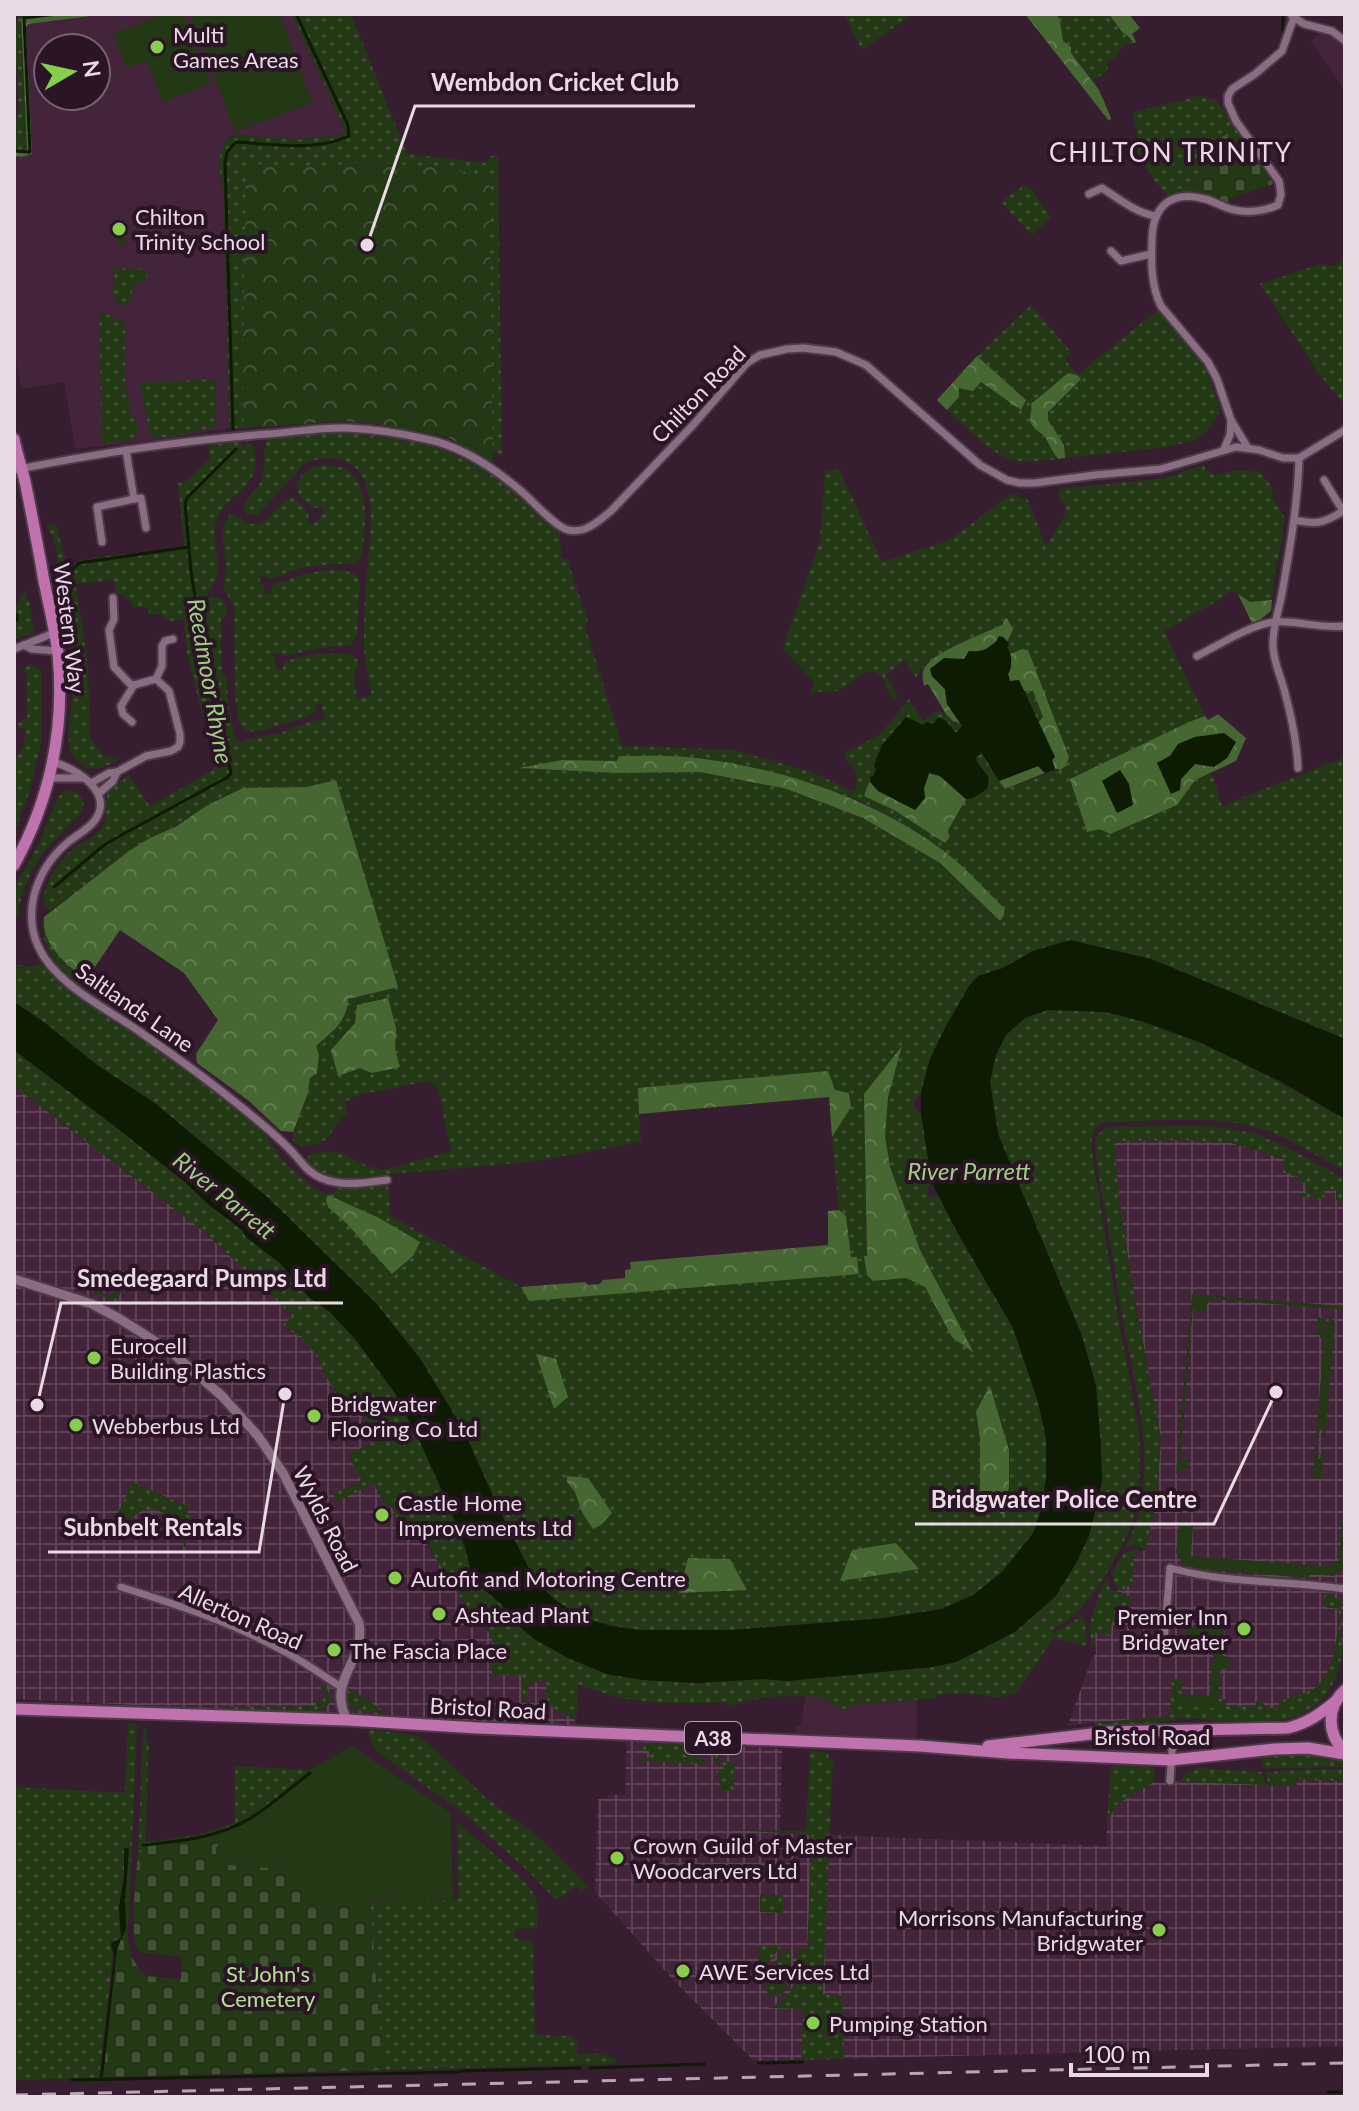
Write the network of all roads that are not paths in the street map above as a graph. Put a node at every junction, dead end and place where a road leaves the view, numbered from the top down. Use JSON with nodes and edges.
{"nodes":[{"id":1,"x":1292,"y":16,"type":"edge"},
{"id":2,"x":1345,"y":41,"type":"edge"},
{"id":3,"x":1089,"y":194,"type":"dead end"},
{"id":4,"x":1156,"y":216,"type":"junction"},
{"id":5,"x":1111,"y":251,"type":"dead end"},
{"id":6,"x":1151,"y":254,"type":"junction"},
{"id":7,"x":1231,"y":420,"type":"junction"},
{"id":8,"x":1345,"y":430,"type":"edge"},
{"id":9,"x":14,"y":439,"type":"edge"},
{"id":10,"x":1248,"y":448,"type":"junction"},
{"id":11,"x":1224,"y":449,"type":"junction"},
{"id":12,"x":126,"y":450,"type":"junction"},
{"id":13,"x":1299,"y":458,"type":"junction"},
{"id":14,"x":18,"y":470,"type":"edge"},
{"id":15,"x":1324,"y":480,"type":"dead end"},
{"id":16,"x":134,"y":499,"type":"junction"},
{"id":17,"x":1344,"y":510,"type":"edge"},
{"id":18,"x":1294,"y":520,"type":"junction"},
{"id":19,"x":146,"y":528,"type":"dead end"},
{"id":20,"x":102,"y":542,"type":"dead end"},
{"id":21,"x":113,"y":598,"type":"dead end"},
{"id":22,"x":1275,"y":622,"type":"junction"},
{"id":23,"x":1345,"y":626,"type":"edge"},
{"id":24,"x":54,"y":633,"type":"junction"},
{"id":25,"x":173,"y":639,"type":"dead end"},
{"id":26,"x":24,"y":645,"type":"junction"},
{"id":27,"x":14,"y":649,"type":"edge"},
{"id":28,"x":57,"y":651,"type":"junction"},
{"id":29,"x":1197,"y":656,"type":"dead end"},
{"id":30,"x":156,"y":679,"type":"junction"},
{"id":31,"x":134,"y":685,"type":"junction"},
{"id":32,"x":132,"y":722,"type":"dead end"},
{"id":33,"x":53,"y":762,"type":"junction"},
{"id":34,"x":1298,"y":768,"type":"dead end"},
{"id":35,"x":117,"y":772,"type":"junction"},
{"id":36,"x":49,"y":778,"type":"junction"},
{"id":37,"x":83,"y":778,"type":"junction"},
{"id":38,"x":91,"y":783,"type":"junction"},
{"id":39,"x":98,"y":794,"type":"junction"},
{"id":40,"x":14,"y":865,"type":"edge"},
{"id":41,"x":387,"y":1180,"type":"dead end"},
{"id":42,"x":14,"y":1279,"type":"edge"},
{"id":43,"x":121,"y":1587,"type":"dead end"},
{"id":44,"x":1345,"y":1588,"type":"edge"},
{"id":45,"x":1163,"y":1653,"type":"dead end"},
{"id":46,"x":1345,"y":1680,"type":"edge"},
{"id":47,"x":341,"y":1687,"type":"junction"},
{"id":48,"x":1340,"y":1695,"type":"edge"},
{"id":49,"x":14,"y":1709,"type":"edge"},
{"id":50,"x":347,"y":1720,"type":"junction"},
{"id":51,"x":1181,"y":1730,"type":"junction"},
{"id":52,"x":959,"y":1749,"type":"junction"},
{"id":53,"x":1345,"y":1753,"type":"edge"},
{"id":54,"x":1171,"y":1760,"type":"junction"},
{"id":55,"x":1170,"y":1781,"type":"dead end"}],
"edges":[{"from":1,"to":2,"type":"street"},
{"from":1,"to":4,"type":"street"},
{"from":3,"to":4,"type":"street"},
{"from":4,"to":6,"type":"street"},
{"from":5,"to":6,"type":"street"},
{"from":6,"to":7,"type":"street"},
{"from":7,"to":10,"type":"street"},
{"from":7,"to":11,"type":"street"},
{"from":8,"to":13,"type":"street"},
{"from":9,"to":14,"type":"main road","name":"Western Way"},
{"from":10,"to":11,"type":"street","name":"Chilton Road"},
{"from":10,"to":13,"type":"street","name":"Chilton Road"},
{"from":11,"to":12,"type":"street","name":"Chilton Road"},
{"from":12,"to":14,"type":"street","name":"Chilton Road"},
{"from":12,"to":16,"type":"street"},
{"from":13,"to":18,"type":"street"},
{"from":14,"to":24,"type":"main road","name":"Western Way"},
{"from":15,"to":17,"type":"street"},
{"from":16,"to":19,"type":"street"},
{"from":16,"to":20,"type":"street"},
{"from":17,"to":18,"type":"street"},
{"from":18,"to":22,"type":"street"},
{"from":21,"to":31,"type":"street"},
{"from":22,"to":23,"type":"street"},
{"from":22,"to":29,"type":"street"},
{"from":22,"to":34,"type":"street"},
{"from":24,"to":26,"type":"street"},
{"from":24,"to":28,"type":"main road","name":"Western Way"},
{"from":25,"to":30,"type":"street"},
{"from":26,"to":27,"type":"street"},
{"from":26,"to":28,"type":"street"},
{"from":28,"to":33,"type":"main road","name":"Western Way"},
{"from":30,"to":31,"type":"street"},
{"from":30,"to":35,"type":"street"},
{"from":31,"to":32,"type":"street"},
{"from":33,"to":36,"type":"main road","name":"Western Way"},
{"from":33,"to":37,"type":"street"},
{"from":35,"to":38,"type":"street"},
{"from":35,"to":39,"type":"street"},
{"from":36,"to":37,"type":"street"},
{"from":36,"to":40,"type":"main road","name":"Western Way"},
{"from":37,"to":38,"type":"street"},
{"from":38,"to":39,"type":"street"},
{"from":39,"to":41,"type":"street","name":"Saltlands Lane"},
{"from":42,"to":47,"type":"street","name":"Wylds Road"},
{"from":43,"to":47,"type":"street","name":"Allerton Road"},
{"from":44,"to":45,"type":"street"},
{"from":46,"to":48,"type":"street"},
{"from":47,"to":50,"type":"street"},
{"from":48,"to":51,"type":"main road","name":"Bristol Road","number":"A38"},
{"from":48,"to":53,"type":"main road"},
{"from":49,"to":50,"type":"main road","name":"Bristol Road","number":"A38"},
{"from":50,"to":52,"type":"main road","name":"Bristol Road","number":"A38"},
{"from":51,"to":52,"type":"main road","name":"Bristol Road","number":"A38"},
{"from":51,"to":54,"type":"street"},
{"from":52,"to":54,"type":"main road","name":"Bristol Road","number":"A38"},
{"from":53,"to":54,"type":"main road","name":"Bristol Road","number":"A38"},
{"from":54,"to":55,"type":"street"}]}
